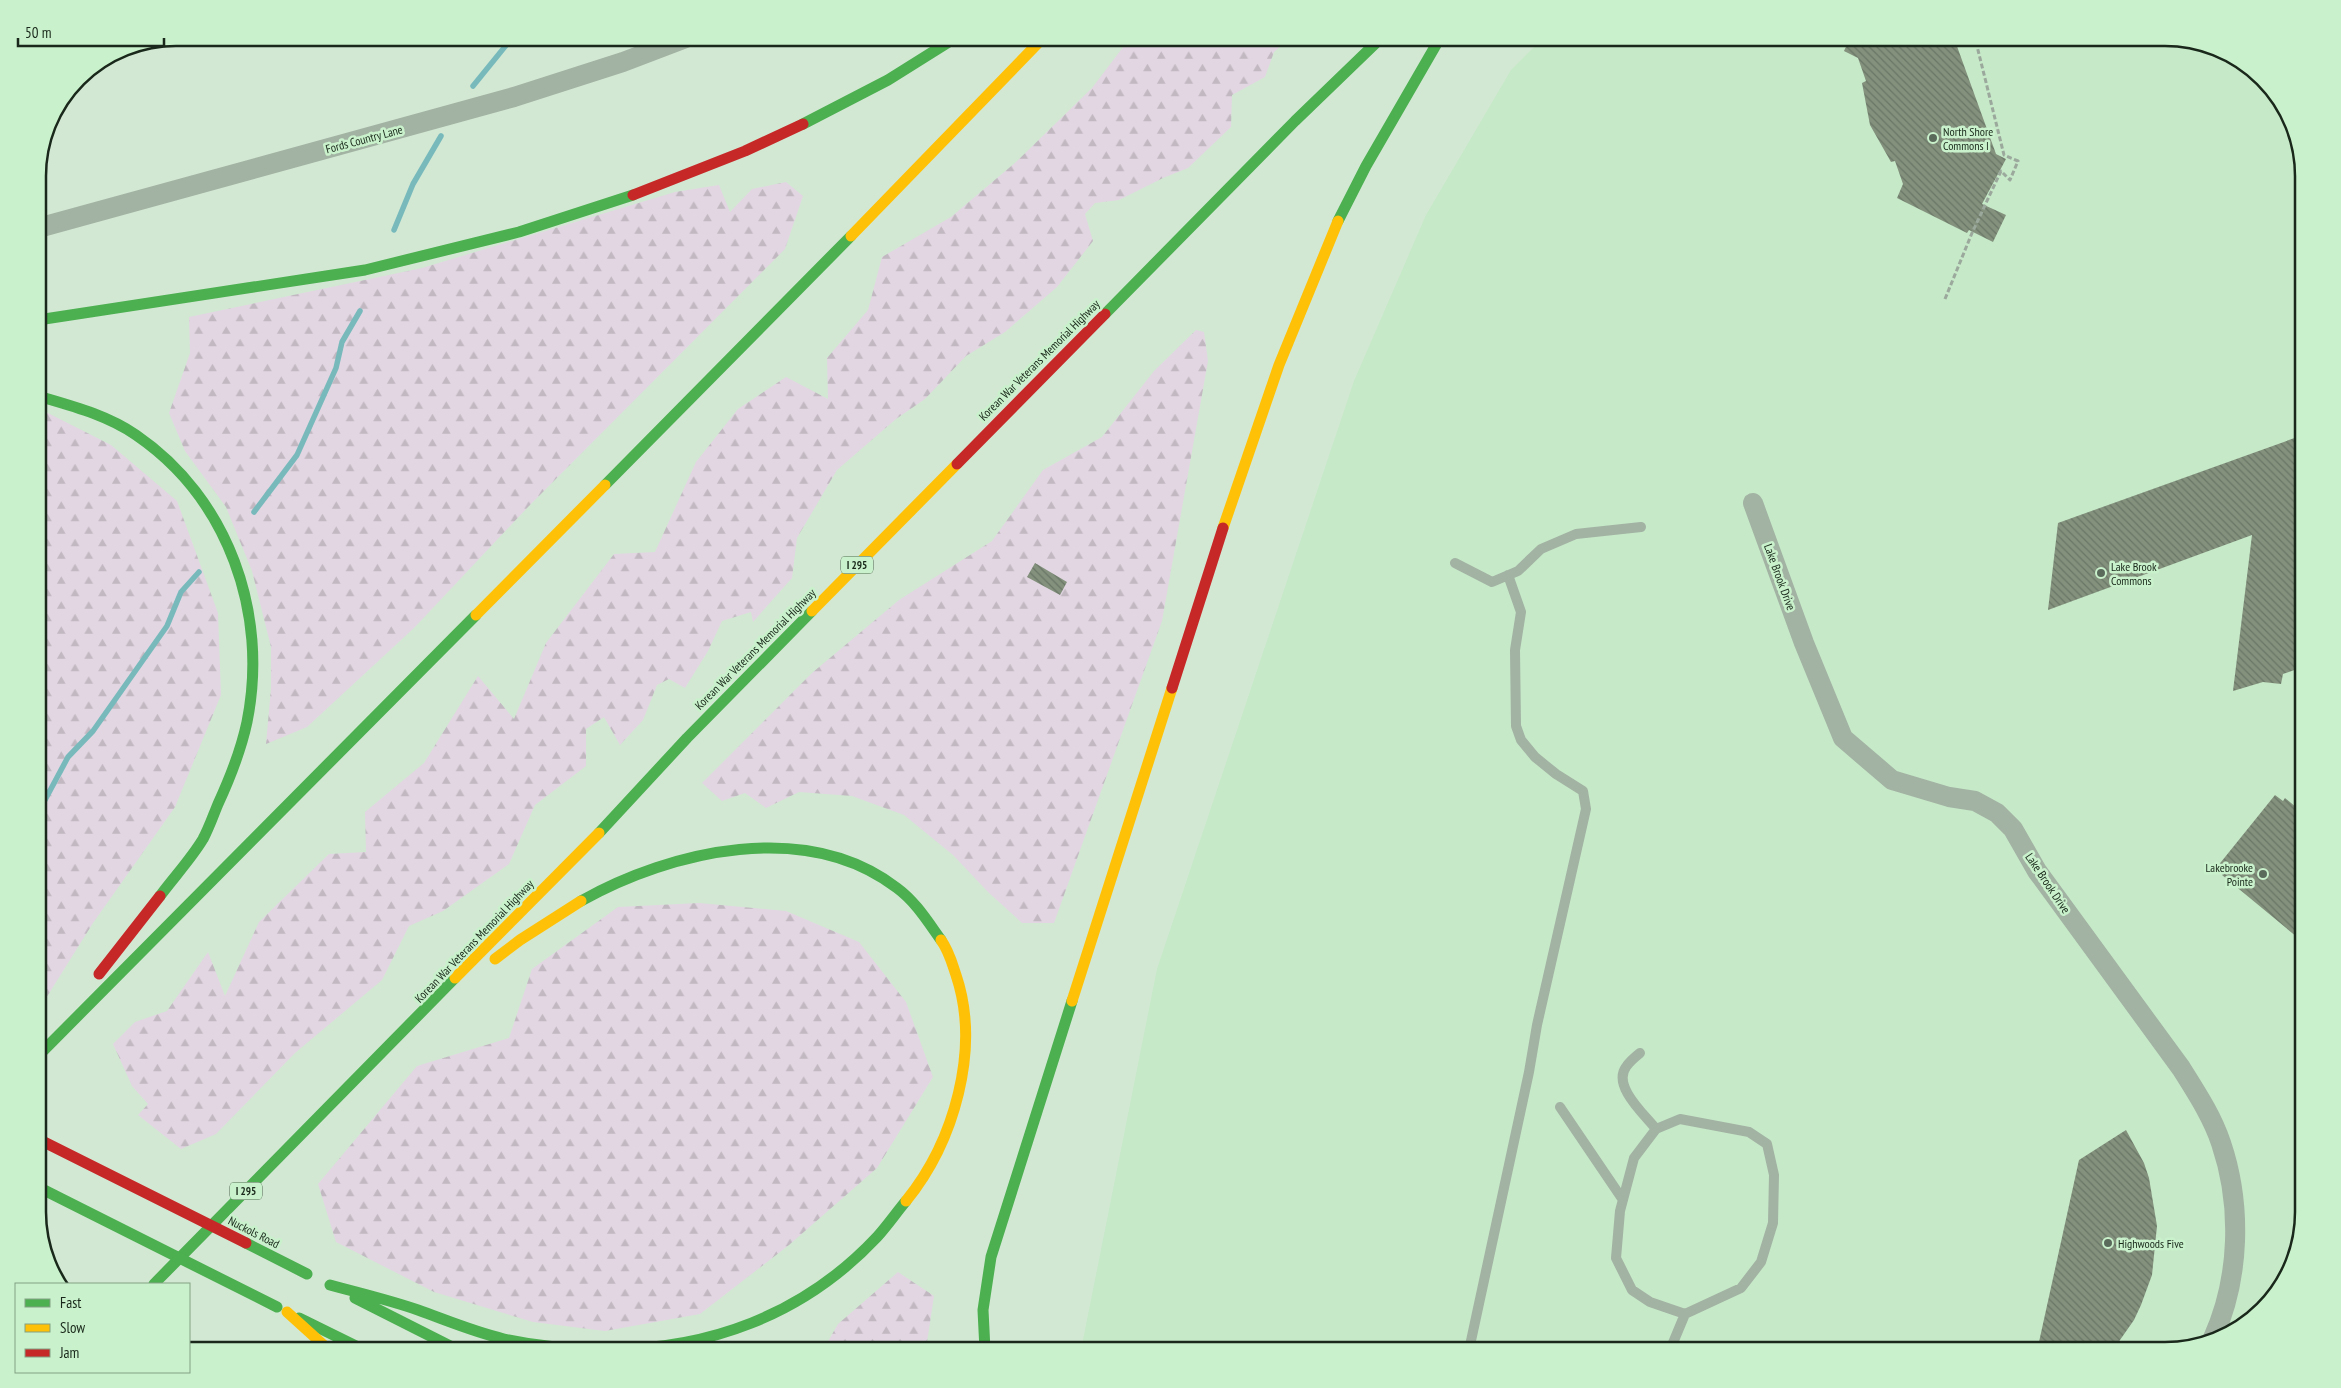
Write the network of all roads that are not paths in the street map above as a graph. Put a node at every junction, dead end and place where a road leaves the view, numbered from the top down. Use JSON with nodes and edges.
{"nodes":[{"id":1,"x":665,"y":46,"type":"edge"},
{"id":2,"x":941,"y":46,"type":"edge"},
{"id":3,"x":1035,"y":46,"type":"edge"},
{"id":4,"x":1374,"y":46,"type":"edge"},
{"id":5,"x":1435,"y":46,"type":"edge"},
{"id":6,"x":47,"y":226,"type":"edge"},
{"id":7,"x":47,"y":319,"type":"edge"},
{"id":8,"x":47,"y":398,"type":"edge"},
{"id":9,"x":1753,"y":504,"type":"dead end"},
{"id":10,"x":1641,"y":527,"type":"dead end"},
{"id":11,"x":1455,"y":563,"type":"dead end"},
{"id":12,"x":1508,"y":575,"type":"junction"},
{"id":13,"x":486,"y":967,"type":"dead end"},
{"id":14,"x":457,"y":993,"type":"dead end"},
{"id":15,"x":47,"y":1040,"type":"edge"},
{"id":16,"x":47,"y":1047,"type":"edge"},
{"id":17,"x":1640,"y":1053,"type":"dead end"},
{"id":18,"x":339,"y":1098,"type":"junction"},
{"id":19,"x":1560,"y":1107,"type":"dead end"},
{"id":20,"x":1656,"y":1130,"type":"junction"},
{"id":21,"x":47,"y":1143,"type":"edge"},
{"id":22,"x":47,"y":1192,"type":"edge"},
{"id":23,"x":1624,"y":1200,"type":"junction"},
{"id":24,"x":319,"y":1279,"type":"junction"},
{"id":25,"x":155,"y":1283,"type":"edge"},
{"id":26,"x":282,"y":1310,"type":"junction"},
{"id":27,"x":1685,"y":1314,"type":"junction"},
{"id":28,"x":2215,"y":1332,"type":"edge"},
{"id":29,"x":320,"y":1342,"type":"edge"},
{"id":30,"x":348,"y":1342,"type":"edge"},
{"id":31,"x":442,"y":1342,"type":"edge"},
{"id":32,"x":525,"y":1342,"type":"edge"},
{"id":33,"x":680,"y":1342,"type":"edge"},
{"id":34,"x":985,"y":1342,"type":"edge"},
{"id":35,"x":1471,"y":1342,"type":"edge"},
{"id":36,"x":1673,"y":1342,"type":"edge"}],
"edges":[{"from":1,"to":6,"type":"street","name":"Fords Country Lane"},
{"from":2,"to":7,"type":"main road"},
{"from":3,"to":16,"type":"main road"},
{"from":4,"to":18,"type":"main road","name":"Korean War Veterans Memorial Highway","number":"I 295"},
{"from":5,"to":34,"type":"main road"},
{"from":8,"to":15,"type":"main road"},
{"from":9,"to":28,"type":"street","name":"Lake Brook Drive"},
{"from":10,"to":12,"type":"lane"},
{"from":11,"to":12,"type":"lane"},
{"from":12,"to":35,"type":"lane"},
{"from":13,"to":33,"type":"main road"},
{"from":14,"to":18,"type":"main road"},
{"from":17,"to":20,"type":"lane"},
{"from":18,"to":25,"type":"main road","name":"Korean War Veterans Memorial Highway","number":"I 295"},
{"from":19,"to":23,"type":"lane"},
{"from":20,"to":23,"type":"lane"},
{"from":20,"to":27,"type":"lane"},
{"from":21,"to":24,"type":"main road","name":"Nuckols Road","bridge":true},
{"from":22,"to":26,"type":"main road","bridge":true},
{"from":23,"to":27,"type":"lane"},
{"from":24,"to":31,"type":"main road","name":"Nuckols Road"},
{"from":24,"to":32,"type":"main road"},
{"from":26,"to":29,"type":"main road"},
{"from":26,"to":30,"type":"main road"},
{"from":27,"to":36,"type":"lane"}]}
